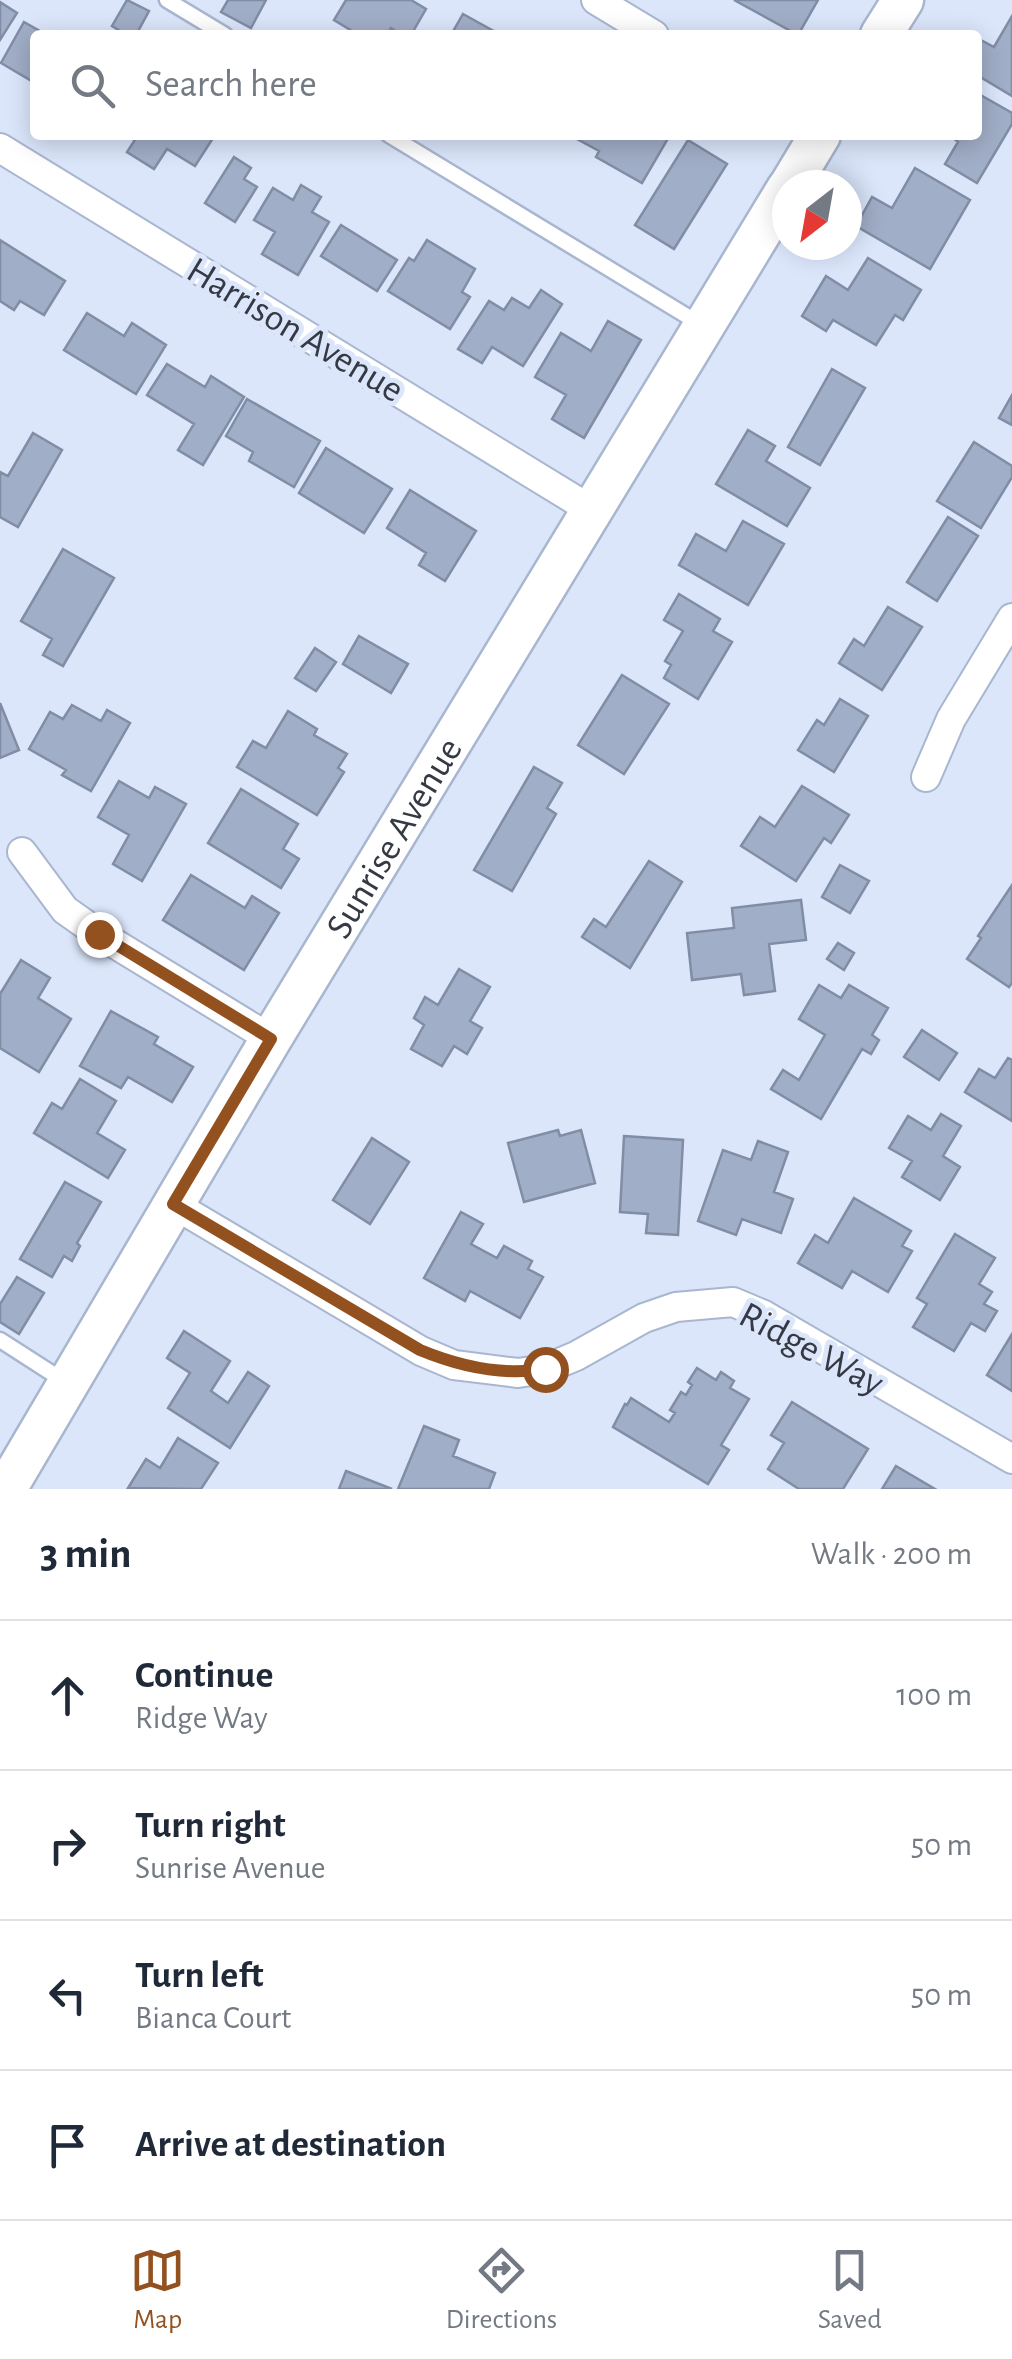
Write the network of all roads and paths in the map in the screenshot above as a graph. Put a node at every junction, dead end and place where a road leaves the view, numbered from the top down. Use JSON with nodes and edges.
{"nodes":[{"id":1,"x":168,"y":0,"type":"edge"},
{"id":2,"x":596,"y":0,"type":"edge"},
{"id":3,"x":902,"y":0,"type":"edge"},
{"id":4,"x":217,"y":30,"type":"edge"},
{"id":5,"x":646,"y":30,"type":"edge"},
{"id":6,"x":884,"y":30,"type":"edge"},
{"id":7,"x":397,"y":140,"type":"edge"},
{"id":8,"x":816,"y":140,"type":"edge"},
{"id":9,"x":0,"y":148,"type":"edge"},
{"id":10,"x":798,"y":170,"type":"edge"},
{"id":11,"x":772,"y":214,"type":"edge"},
{"id":12,"x":704,"y":327,"type":"junction"},
{"id":13,"x":593,"y":511,"type":"junction"},
{"id":14,"x":1012,"y":618,"type":"edge"},
{"id":15,"x":926,"y":777,"type":"dead end"},
{"id":16,"x":22,"y":852,"type":"dead end"},
{"id":17,"x":271,"y":1039,"type":"junction"},
{"id":18,"x":173,"y":1204,"type":"junction"},
{"id":19,"x":0,"y":1340,"type":"edge"},
{"id":20,"x":68,"y":1384,"type":"junction"},
{"id":21,"x":1012,"y":1459,"type":"edge"},
{"id":22,"x":6,"y":1489,"type":"edge"}],
"edges":[{"from":1,"to":4,"type":"lane"},
{"from":2,"to":5,"type":"street"},
{"from":3,"to":6,"type":"street"},
{"from":7,"to":12,"type":"lane"},
{"from":8,"to":10,"type":"street","name":"Sunrise Avenue"},
{"from":9,"to":13,"type":"street","name":"Harrison Avenue"},
{"from":11,"to":12,"type":"street","name":"Sunrise Avenue"},
{"from":12,"to":13,"type":"street","name":"Sunrise Avenue"},
{"from":13,"to":17,"type":"street","name":"Sunrise Avenue"},
{"from":14,"to":15,"type":"street"},
{"from":16,"to":17,"type":"street"},
{"from":17,"to":18,"type":"street","name":"Sunrise Avenue"},
{"from":18,"to":20,"type":"street","name":"Sunrise Avenue"},
{"from":18,"to":21,"type":"street","name":"Ridge Way"},
{"from":19,"to":20,"type":"lane"},
{"from":20,"to":22,"type":"street","name":"Sunrise Avenue"}]}
